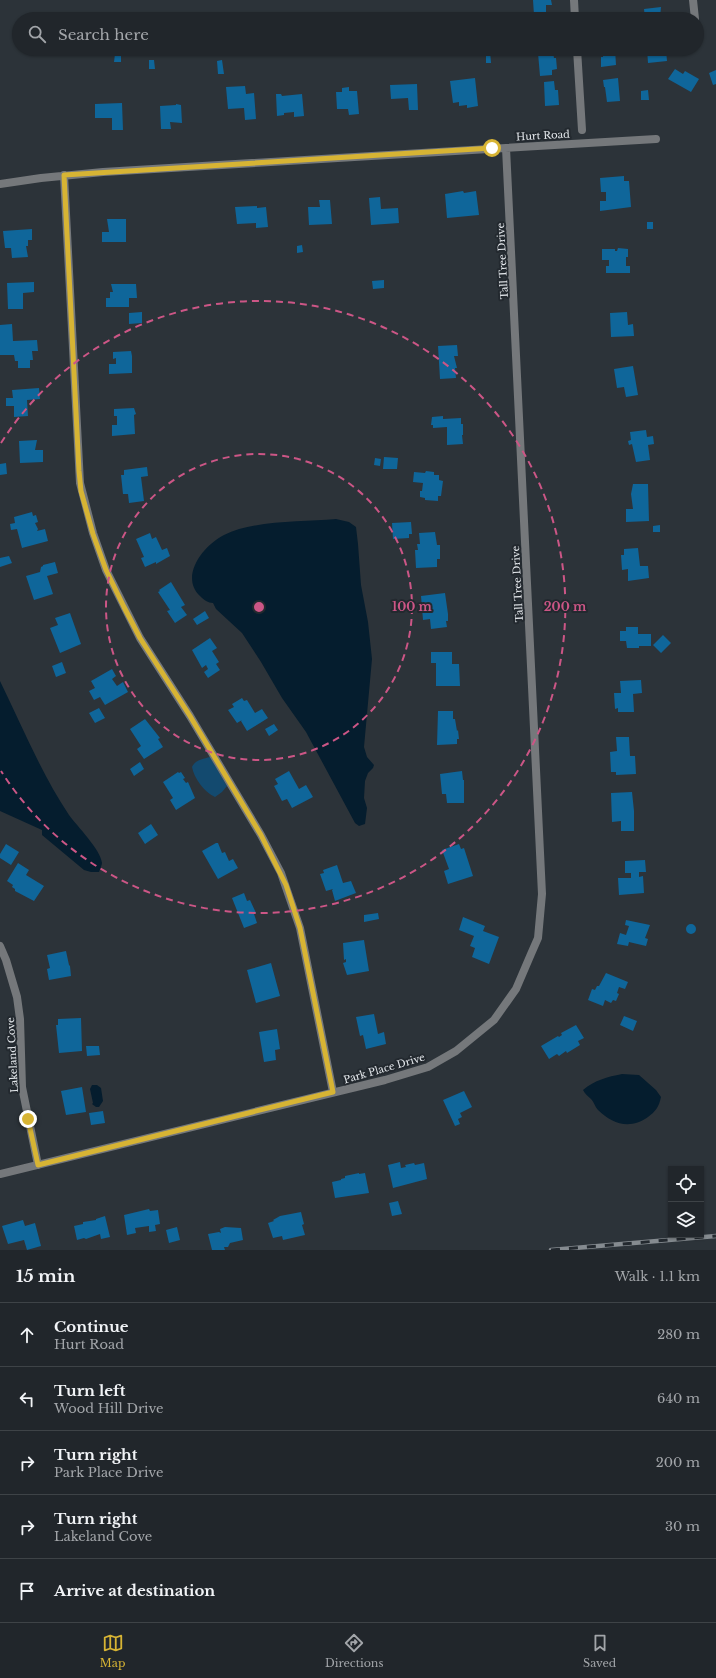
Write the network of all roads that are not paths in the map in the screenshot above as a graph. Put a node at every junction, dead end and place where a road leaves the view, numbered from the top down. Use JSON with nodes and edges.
{"nodes":[{"id":1,"x":574,"y":0,"type":"edge"},
{"id":2,"x":693,"y":0,"type":"edge"},
{"id":3,"x":575,"y":12,"type":"edge"},
{"id":4,"x":694,"y":12,"type":"edge"},
{"id":5,"x":577,"y":56,"type":"edge"},
{"id":6,"x":582,"y":130,"type":"dead end"},
{"id":7,"x":656,"y":138,"type":"dead end"},
{"id":8,"x":506,"y":148,"type":"junction"},
{"id":9,"x":64,"y":175,"type":"junction"},
{"id":10,"x":0,"y":184,"type":"edge"},
{"id":11,"x":0,"y":946,"type":"edge"},
{"id":12,"x":501,"y":1011,"type":"joint"},
{"id":13,"x":333,"y":1092,"type":"junction"},
{"id":14,"x":38,"y":1165,"type":"junction"},
{"id":15,"x":0,"y":1174,"type":"edge"}],
"edges":[{"from":1,"to":3,"type":"street"},
{"from":2,"to":4,"type":"street"},
{"from":5,"to":6,"type":"street"},
{"from":7,"to":8,"type":"street","name":"Hurt Road"},
{"from":8,"to":9,"type":"street","name":"Hurt Road"},
{"from":8,"to":12,"type":"street","name":"Tall Tree Drive"},
{"from":9,"to":10,"type":"street","name":"Hurt Road"},
{"from":9,"to":13,"type":"street"},
{"from":11,"to":14,"type":"street","name":"Lakeland Cove"},
{"from":12,"to":13,"type":"street","name":"Park Place Drive"},
{"from":13,"to":14,"type":"street","name":"Park Place Drive"},
{"from":14,"to":15,"type":"street","name":"Park Place Drive"}]}
